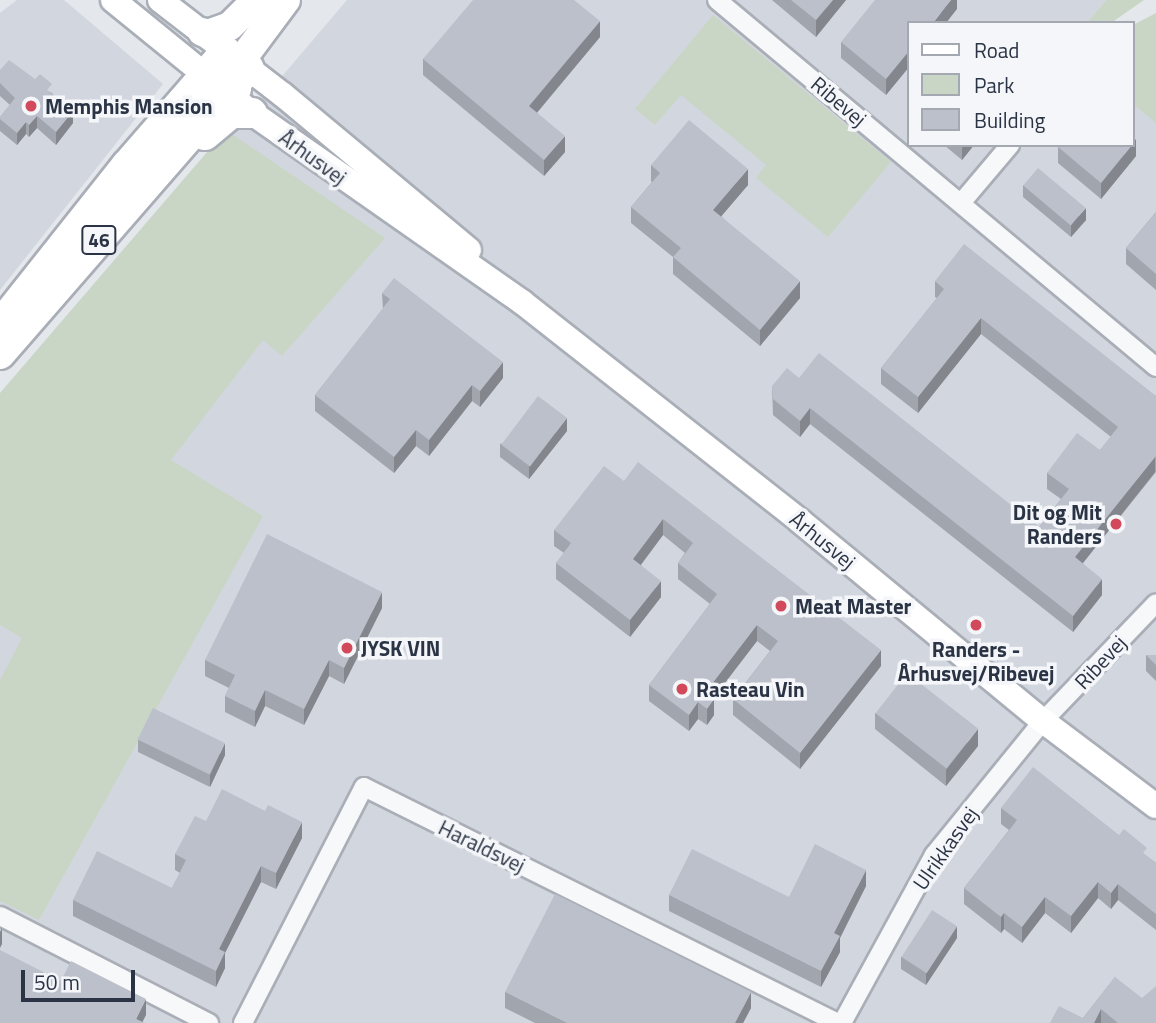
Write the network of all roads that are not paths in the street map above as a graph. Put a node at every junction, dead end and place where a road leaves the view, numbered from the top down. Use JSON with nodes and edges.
{"nodes":[{"id":1,"x":113,"y":0,"type":"edge"},
{"id":2,"x":131,"y":0,"type":"edge"},
{"id":3,"x":160,"y":0,"type":"edge"},
{"id":4,"x":256,"y":0,"type":"edge"},
{"id":5,"x":272,"y":0,"type":"edge"},
{"id":6,"x":286,"y":0,"type":"edge"},
{"id":7,"x":307,"y":0,"type":"edge"},
{"id":8,"x":717,"y":0,"type":"edge"},
{"id":9,"x":227,"y":72,"type":"junction"},
{"id":10,"x":1008,"y":147,"type":"edge"},
{"id":11,"x":961,"y":203,"type":"junction"},
{"id":12,"x":522,"y":302,"type":"junction"},
{"id":13,"x":0,"y":325,"type":"edge"},
{"id":14,"x":0,"y":354,"type":"edge"},
{"id":15,"x":1156,"y":367,"type":"edge"},
{"id":16,"x":1156,"y":603,"type":"edge"},
{"id":17,"x":1043,"y":721,"type":"junction"},
{"id":18,"x":1156,"y":806,"type":"edge"},
{"id":19,"x":0,"y":916,"type":"edge"},
{"id":20,"x":209,"y":1023,"type":"edge"},
{"id":21,"x":243,"y":1023,"type":"edge"},
{"id":22,"x":840,"y":1023,"type":"edge"}],
"edges":[{"from":1,"to":9,"type":"main road","name":"Århusvej"},
{"from":2,"to":9,"type":"main road"},
{"from":3,"to":9,"type":"main road","name":"Århusvej"},
{"from":4,"to":9,"type":"main road"},
{"from":5,"to":9,"type":"main road","number":"46"},
{"from":6,"to":9,"type":"main road"},
{"from":7,"to":9,"type":"main road","number":"46"},
{"from":8,"to":11,"type":"street","name":"Ribevej"},
{"from":9,"to":12,"type":"main road","name":"Århusvej"},
{"from":9,"to":12,"type":"main road","name":"Århusvej"},
{"from":9,"to":13,"type":"highway","number":"46"},
{"from":9,"to":14,"type":"highway","number":"46"},
{"from":10,"to":11,"type":"street"},
{"from":11,"to":15,"type":"street","name":"Ribevej"},
{"from":12,"to":17,"type":"main road","name":"Århusvej"},
{"from":16,"to":17,"type":"street","name":"Ribevej"},
{"from":17,"to":18,"type":"main road","name":"Århusvej"},
{"from":17,"to":22,"type":"street","name":"Ulrikkasvej"},
{"from":19,"to":20,"type":"street"},
{"from":21,"to":22,"type":"street","name":"Haraldsvej"}]}
